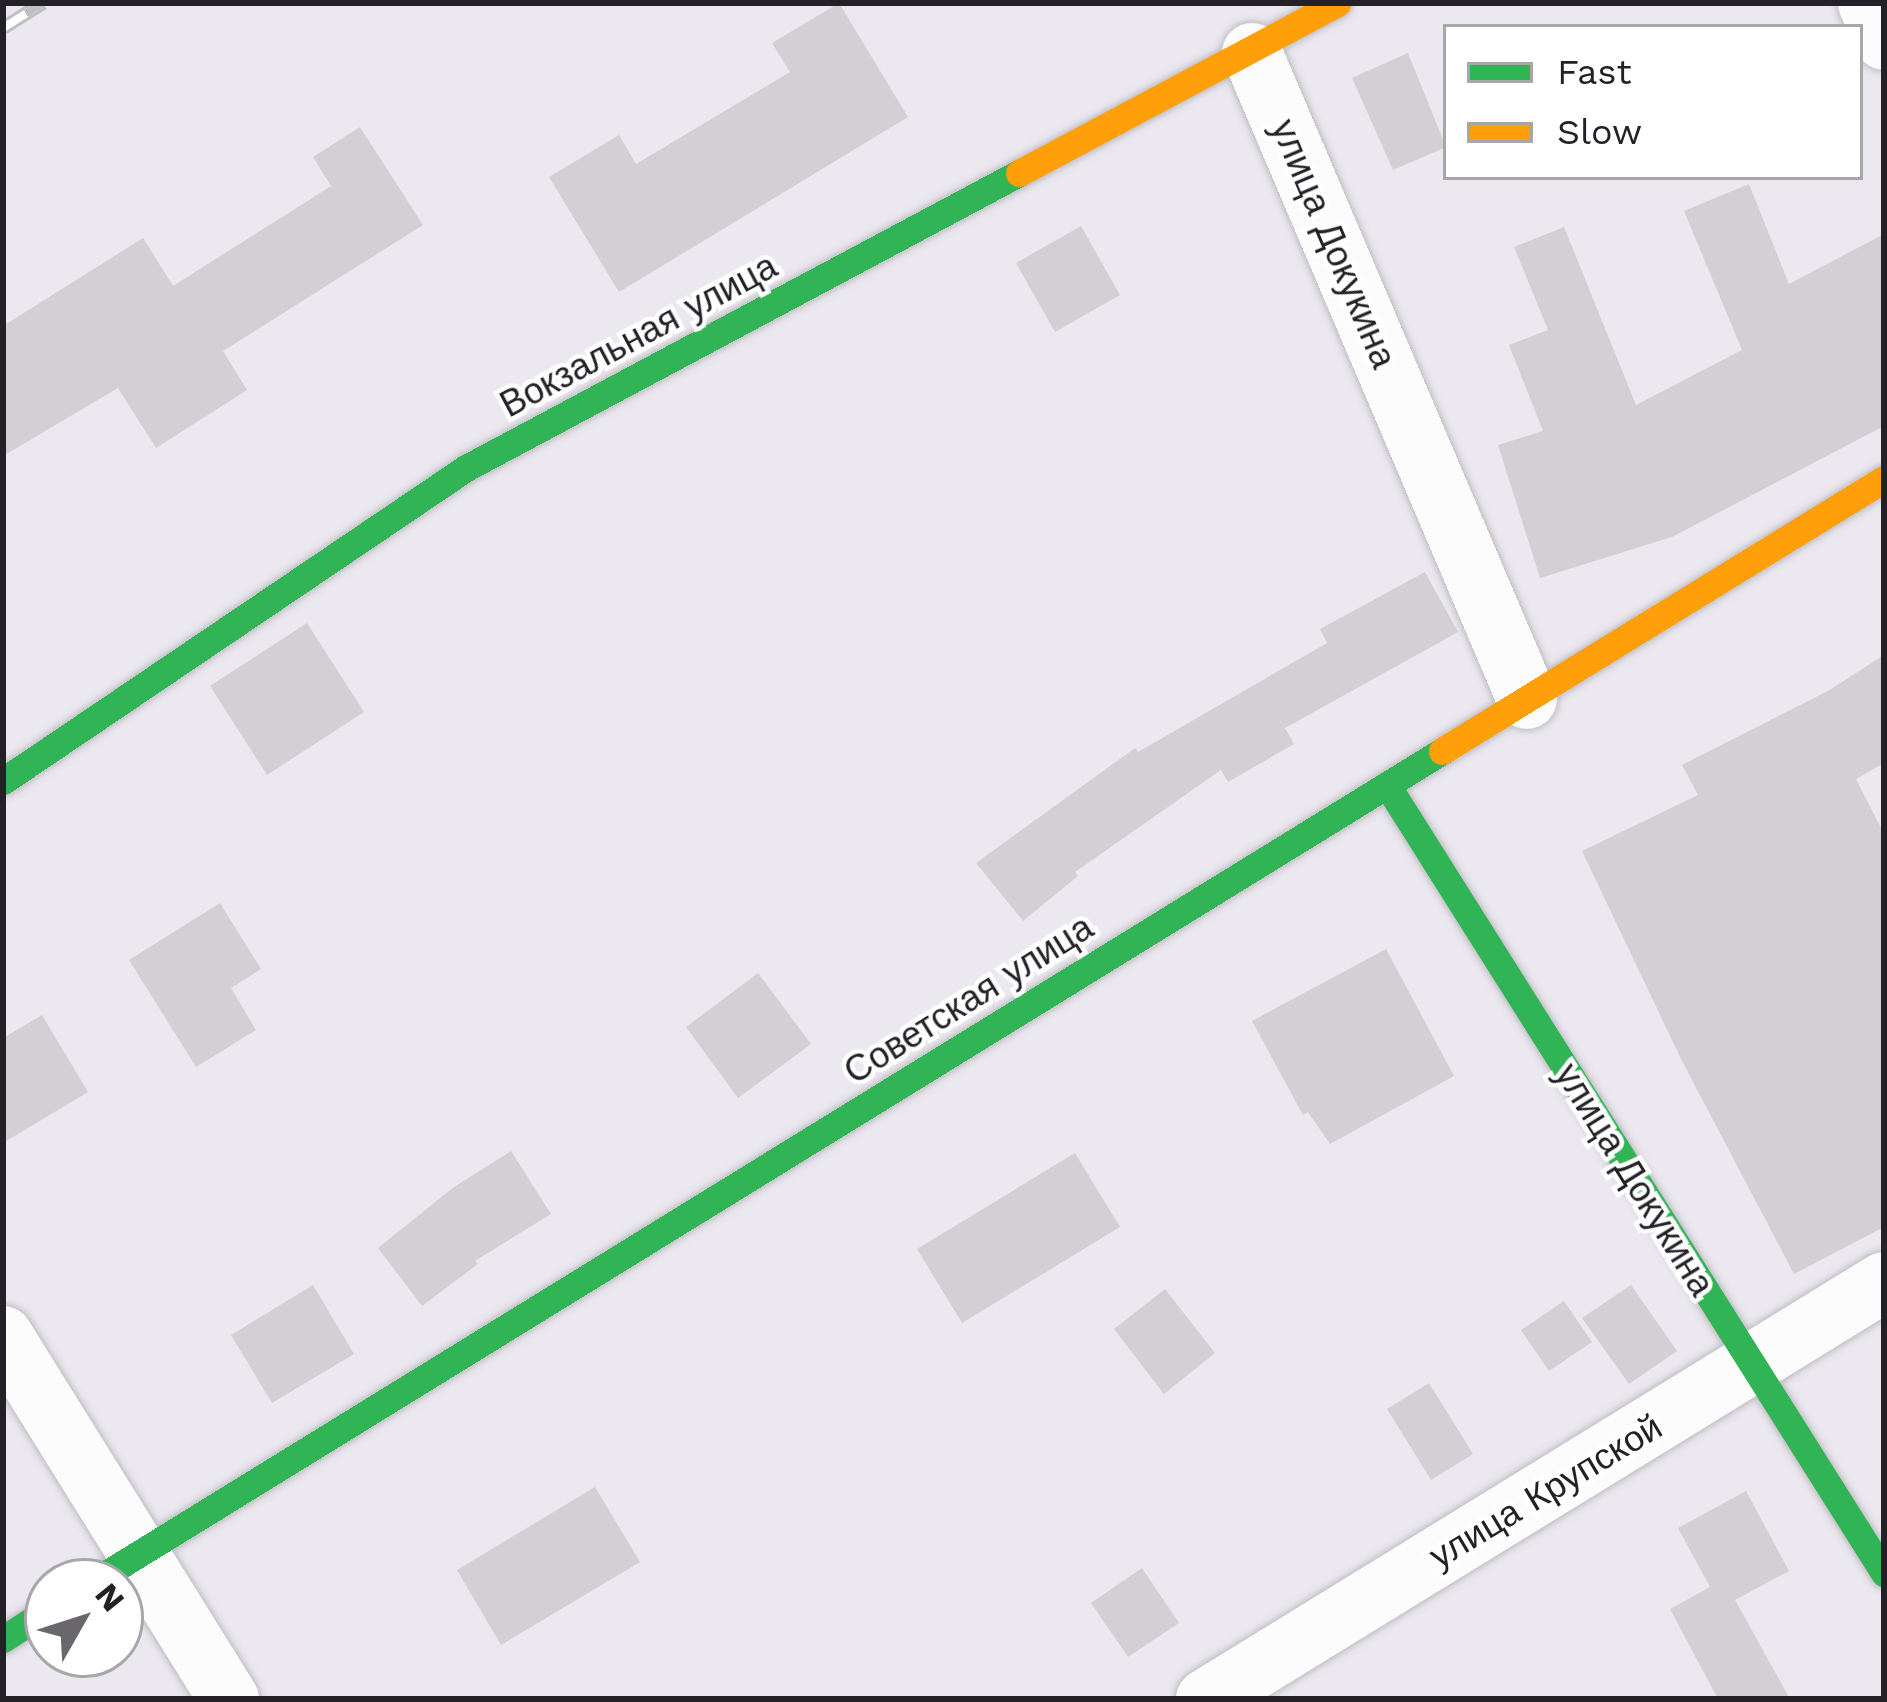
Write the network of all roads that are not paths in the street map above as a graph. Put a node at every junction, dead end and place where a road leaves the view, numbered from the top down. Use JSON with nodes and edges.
{"nodes":[{"id":1,"x":1337,"y":3,"type":"edge"},
{"id":2,"x":1868,"y":3,"type":"edge"},
{"id":3,"x":1884,"y":40,"type":"edge"},
{"id":4,"x":1252,"y":53,"type":"junction"},
{"id":5,"x":1884,"y":479,"type":"edge"},
{"id":6,"x":1526,"y":699,"type":"junction"},
{"id":7,"x":3,"y":781,"type":"edge"},
{"id":8,"x":1387,"y":785,"type":"junction"},
{"id":9,"x":1884,"y":1282,"type":"edge"},
{"id":10,"x":3,"y":1336,"type":"edge"},
{"id":11,"x":1751,"y":1367,"type":"junction"},
{"id":12,"x":110,"y":1558,"type":"edge"},
{"id":13,"x":131,"y":1558,"type":"edge"},
{"id":14,"x":1884,"y":1573,"type":"edge"},
{"id":15,"x":144,"y":1601,"type":"edge"},
{"id":16,"x":229,"y":1699,"type":"edge"},
{"id":17,"x":1206,"y":1699,"type":"edge"}],
"edges":[{"from":1,"to":4,"type":"street","name":"Вокзальная улица"},
{"from":2,"to":3,"type":"street"},
{"from":4,"to":6,"type":"street","name":"улица Докукина"},
{"from":4,"to":7,"type":"street","name":"Вокзальная улица"},
{"from":5,"to":6,"type":"street","name":"Советская улица"},
{"from":6,"to":8,"type":"street","name":"Советская улица"},
{"from":8,"to":11,"type":"street","name":"улица Докукина"},
{"from":8,"to":13,"type":"street","name":"Советская улица"},
{"from":9,"to":11,"type":"street","name":"улица Крупской"},
{"from":10,"to":12,"type":"street"},
{"from":11,"to":14,"type":"street","name":"улица Докукина"},
{"from":11,"to":17,"type":"street","name":"улица Крупской"},
{"from":15,"to":16,"type":"street"}]}
